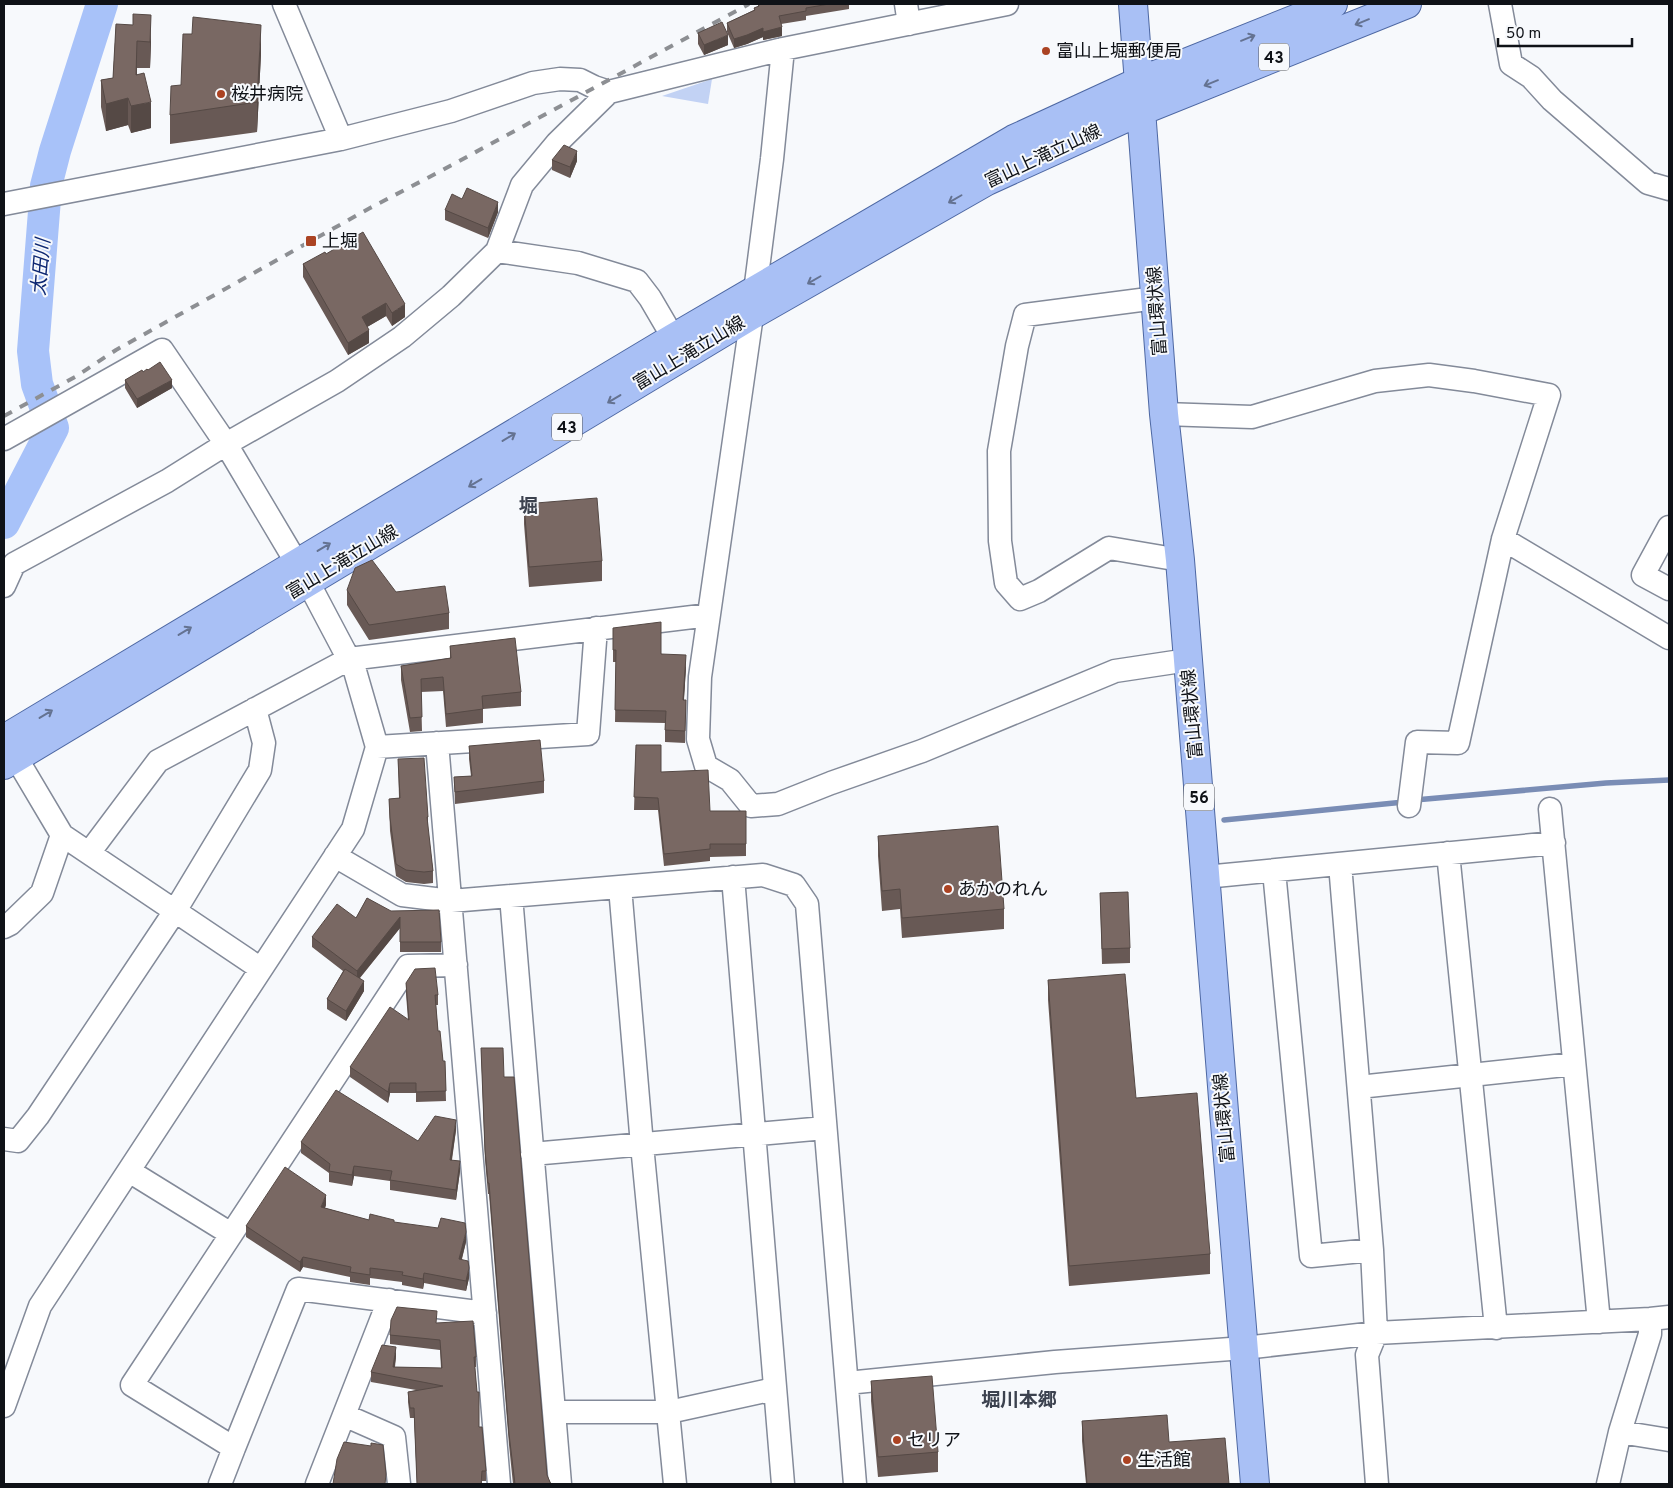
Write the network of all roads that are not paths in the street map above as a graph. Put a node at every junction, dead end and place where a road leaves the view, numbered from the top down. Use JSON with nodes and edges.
{"nodes":[{"id":1,"x":284,"y":4,"type":"edge"},
{"id":2,"x":1007,"y":4,"type":"edge"},
{"id":3,"x":1133,"y":4,"type":"edge"},
{"id":4,"x":1332,"y":4,"type":"edge"},
{"id":5,"x":1407,"y":4,"type":"edge"},
{"id":6,"x":1500,"y":4,"type":"edge"},
{"id":7,"x":907,"y":14,"type":"edge"},
{"id":8,"x":783,"y":49,"type":"junction"},
{"id":9,"x":1138,"y":82,"type":"junction"},
{"id":10,"x":609,"y":92,"type":"junction"},
{"id":11,"x":1141,"y":110,"type":"junction"},
{"id":12,"x":340,"y":139,"type":"junction"},
{"id":13,"x":1669,"y":189,"type":"edge"},
{"id":14,"x":4,"y":204,"type":"edge"},
{"id":15,"x":497,"y":251,"type":"junction"},
{"id":16,"x":1156,"y":298,"type":"junction"},
{"id":17,"x":753,"y":303,"type":"junction"},
{"id":18,"x":679,"y":348,"type":"junction"},
{"id":19,"x":1164,"y":414,"type":"junction"},
{"id":20,"x":4,"y":439,"type":"edge"},
{"id":21,"x":226,"y":444,"type":"junction"},
{"id":22,"x":1669,"y":527,"type":"edge"},
{"id":23,"x":1503,"y":539,"type":"junction"},
{"id":24,"x":1180,"y":560,"type":"junction"},
{"id":25,"x":303,"y":573,"type":"junction"},
{"id":26,"x":4,"y":586,"type":"edge"},
{"id":27,"x":1669,"y":589,"type":"edge"},
{"id":28,"x":709,"y":615,"type":"junction"},
{"id":29,"x":596,"y":628,"type":"junction"},
{"id":30,"x":1669,"y":638,"type":"edge"},
{"id":31,"x":349,"y":659,"type":"junction"},
{"id":32,"x":1188,"y":660,"type":"junction"},
{"id":33,"x":255,"y":709,"type":"junction"},
{"id":34,"x":437,"y":743,"type":"junction"},
{"id":35,"x":377,"y":747,"type":"junction"},
{"id":36,"x":6,"y":748,"type":"edge"},
{"id":37,"x":1409,"y":806,"type":"dead end"},
{"id":38,"x":1550,"y":809,"type":"dead end"},
{"id":39,"x":62,"y":835,"type":"junction"},
{"id":40,"x":1554,"y":843,"type":"junction"},
{"id":41,"x":89,"y":853,"type":"junction"},
{"id":42,"x":1448,"y":853,"type":"junction"},
{"id":43,"x":335,"y":856,"type":"junction"},
{"id":44,"x":1340,"y":864,"type":"junction"},
{"id":45,"x":1274,"y":871,"type":"junction"},
{"id":46,"x":732,"y":877,"type":"junction"},
{"id":47,"x":1205,"y":878,"type":"junction"},
{"id":48,"x":620,"y":886,"type":"junction"},
{"id":49,"x":511,"y":896,"type":"junction"},
{"id":50,"x":451,"y":900,"type":"junction"},
{"id":51,"x":175,"y":911,"type":"junction"},
{"id":52,"x":4,"y":927,"type":"edge"},
{"id":53,"x":456,"y":965,"type":"junction"},
{"id":54,"x":261,"y":969,"type":"junction"},
{"id":55,"x":1574,"y":1064,"type":"junction"},
{"id":56,"x":1471,"y":1075,"type":"junction"},
{"id":57,"x":1359,"y":1087,"type":"junction"},
{"id":58,"x":825,"y":1128,"type":"junction"},
{"id":59,"x":753,"y":1136,"type":"junction"},
{"id":60,"x":4,"y":1138,"type":"edge"},
{"id":61,"x":642,"y":1145,"type":"junction"},
{"id":62,"x":532,"y":1154,"type":"junction"},
{"id":63,"x":129,"y":1171,"type":"junction"},
{"id":64,"x":231,"y":1234,"type":"junction"},
{"id":65,"x":1372,"y":1250,"type":"junction"},
{"id":66,"x":389,"y":1300,"type":"junction"},
{"id":67,"x":485,"y":1313,"type":"junction"},
{"id":68,"x":1660,"y":1318,"type":"edge"},
{"id":69,"x":1599,"y":1322,"type":"junction"},
{"id":70,"x":1496,"y":1328,"type":"junction"},
{"id":71,"x":1376,"y":1333,"type":"junction"},
{"id":72,"x":1244,"y":1348,"type":"junction"},
{"id":73,"x":847,"y":1383,"type":"junction"},
{"id":74,"x":774,"y":1389,"type":"junction"},
{"id":75,"x":4,"y":1406,"type":"edge"},
{"id":76,"x":554,"y":1412,"type":"junction"},
{"id":77,"x":669,"y":1412,"type":"junction"},
{"id":78,"x":344,"y":1416,"type":"junction"},
{"id":79,"x":1620,"y":1432,"type":"junction"},
{"id":80,"x":1669,"y":1440,"type":"edge"},
{"id":81,"x":234,"y":1448,"type":"junction"},
{"id":82,"x":220,"y":1484,"type":"edge"},
{"id":83,"x":317,"y":1484,"type":"edge"},
{"id":84,"x":400,"y":1484,"type":"edge"},
{"id":85,"x":499,"y":1484,"type":"edge"},
{"id":86,"x":560,"y":1484,"type":"edge"},
{"id":87,"x":675,"y":1484,"type":"edge"},
{"id":88,"x":783,"y":1484,"type":"edge"},
{"id":89,"x":855,"y":1484,"type":"edge"},
{"id":90,"x":1255,"y":1484,"type":"edge"},
{"id":91,"x":1377,"y":1484,"type":"edge"},
{"id":92,"x":1608,"y":1484,"type":"edge"}],
"edges":[{"from":1,"to":12,"type":"street"},
{"from":2,"to":7,"type":"street"},
{"from":3,"to":9,"type":"main road","name":"富山環状線","number":"56"},
{"from":9,"to":4,"type":"main road","name":"富山上滝立山線","number":"43","one_way":true},
{"from":5,"to":11,"type":"main road","name":"富山上滝立山線","number":"43","one_way":true},
{"from":6,"to":13,"type":"street"},
{"from":7,"to":8,"type":"street"},
{"from":8,"to":10,"type":"street"},
{"from":8,"to":17,"type":"street"},
{"from":9,"to":11,"type":"main road","name":"富山環状線","number":"56"},
{"from":9,"to":17,"type":"main road","name":"富山上滝立山線","number":"43"},
{"from":10,"to":12,"type":"street"},
{"from":10,"to":15,"type":"street"},
{"from":11,"to":16,"type":"main road","name":"富山環状線","number":"56"},
{"from":11,"to":17,"type":"main road","name":"富山上滝立山線","number":"43","one_way":true},
{"from":12,"to":14,"type":"street"},
{"from":15,"to":18,"type":"street"},
{"from":15,"to":21,"type":"street"},
{"from":16,"to":19,"type":"main road","name":"富山環状線","number":"56"},
{"from":16,"to":24,"type":"street"},
{"from":17,"to":18,"type":"main road","name":"富山上滝立山線","number":"43"},
{"from":17,"to":28,"type":"street"},
{"from":18,"to":25,"type":"main road","name":"富山上滝立山線","number":"43"},
{"from":19,"to":23,"type":"street"},
{"from":19,"to":24,"type":"main road","name":"富山環状線","number":"56"},
{"from":20,"to":21,"type":"street"},
{"from":21,"to":25,"type":"street"},
{"from":21,"to":26,"type":"street"},
{"from":22,"to":27,"type":"street"},
{"from":23,"to":30,"type":"street"},
{"from":23,"to":37,"type":"street"},
{"from":24,"to":32,"type":"main road","name":"富山環状線","number":"56"},
{"from":25,"to":31,"type":"street"},
{"from":25,"to":36,"type":"main road","name":"富山上滝立山線","number":"43"},
{"from":28,"to":29,"type":"street"},
{"from":28,"to":32,"type":"street"},
{"from":29,"to":31,"type":"street"},
{"from":29,"to":34,"type":"street"},
{"from":31,"to":33,"type":"street"},
{"from":31,"to":35,"type":"street"},
{"from":32,"to":47,"type":"main road","name":"富山環状線","number":"56"},
{"from":33,"to":41,"type":"street"},
{"from":33,"to":51,"type":"street"},
{"from":34,"to":35,"type":"street"},
{"from":34,"to":50,"type":"street"},
{"from":35,"to":43,"type":"street"},
{"from":36,"to":39,"type":"street"},
{"from":38,"to":40,"type":"street"},
{"from":39,"to":41,"type":"street"},
{"from":39,"to":52,"type":"street"},
{"from":40,"to":42,"type":"street"},
{"from":40,"to":55,"type":"street"},
{"from":41,"to":51,"type":"street"},
{"from":42,"to":44,"type":"street"},
{"from":42,"to":56,"type":"street"},
{"from":43,"to":50,"type":"street"},
{"from":43,"to":54,"type":"street"},
{"from":44,"to":45,"type":"street"},
{"from":44,"to":57,"type":"street"},
{"from":45,"to":47,"type":"street"},
{"from":45,"to":65,"type":"street"},
{"from":46,"to":48,"type":"street"},
{"from":46,"to":58,"type":"street"},
{"from":46,"to":59,"type":"street"},
{"from":47,"to":72,"type":"main road","name":"富山環状線","number":"56"},
{"from":48,"to":49,"type":"street"},
{"from":48,"to":61,"type":"street"},
{"from":49,"to":50,"type":"street"},
{"from":49,"to":62,"type":"street"},
{"from":50,"to":53,"type":"street"},
{"from":51,"to":54,"type":"street"},
{"from":51,"to":60,"type":"street"},
{"from":53,"to":64,"type":"street"},
{"from":53,"to":67,"type":"street"},
{"from":54,"to":63,"type":"street"},
{"from":55,"to":56,"type":"street"},
{"from":55,"to":69,"type":"street"},
{"from":56,"to":57,"type":"street"},
{"from":56,"to":70,"type":"street"},
{"from":57,"to":65,"type":"street"},
{"from":58,"to":59,"type":"street"},
{"from":58,"to":73,"type":"street"},
{"from":59,"to":61,"type":"street"},
{"from":59,"to":74,"type":"street"},
{"from":61,"to":62,"type":"street"},
{"from":61,"to":77,"type":"street"},
{"from":62,"to":76,"type":"street"},
{"from":63,"to":64,"type":"street"},
{"from":63,"to":75,"type":"street"},
{"from":64,"to":81,"type":"street"},
{"from":65,"to":71,"type":"street"},
{"from":66,"to":67,"type":"street"},
{"from":66,"to":78,"type":"street"},
{"from":66,"to":81,"type":"street"},
{"from":67,"to":85,"type":"street"},
{"from":68,"to":69,"type":"street"},
{"from":68,"to":79,"type":"street"},
{"from":69,"to":70,"type":"street"},
{"from":70,"to":71,"type":"street"},
{"from":71,"to":72,"type":"street"},
{"from":71,"to":91,"type":"street"},
{"from":72,"to":73,"type":"street"},
{"from":72,"to":90,"type":"main road","name":"富山環状線","number":"56"},
{"from":73,"to":89,"type":"street"},
{"from":74,"to":77,"type":"street"},
{"from":74,"to":88,"type":"street"},
{"from":76,"to":77,"type":"street"},
{"from":76,"to":86,"type":"street"},
{"from":77,"to":87,"type":"street"},
{"from":78,"to":83,"type":"street"},
{"from":78,"to":84,"type":"street"},
{"from":79,"to":80,"type":"street"},
{"from":79,"to":92,"type":"street"},
{"from":81,"to":82,"type":"street"}]}
